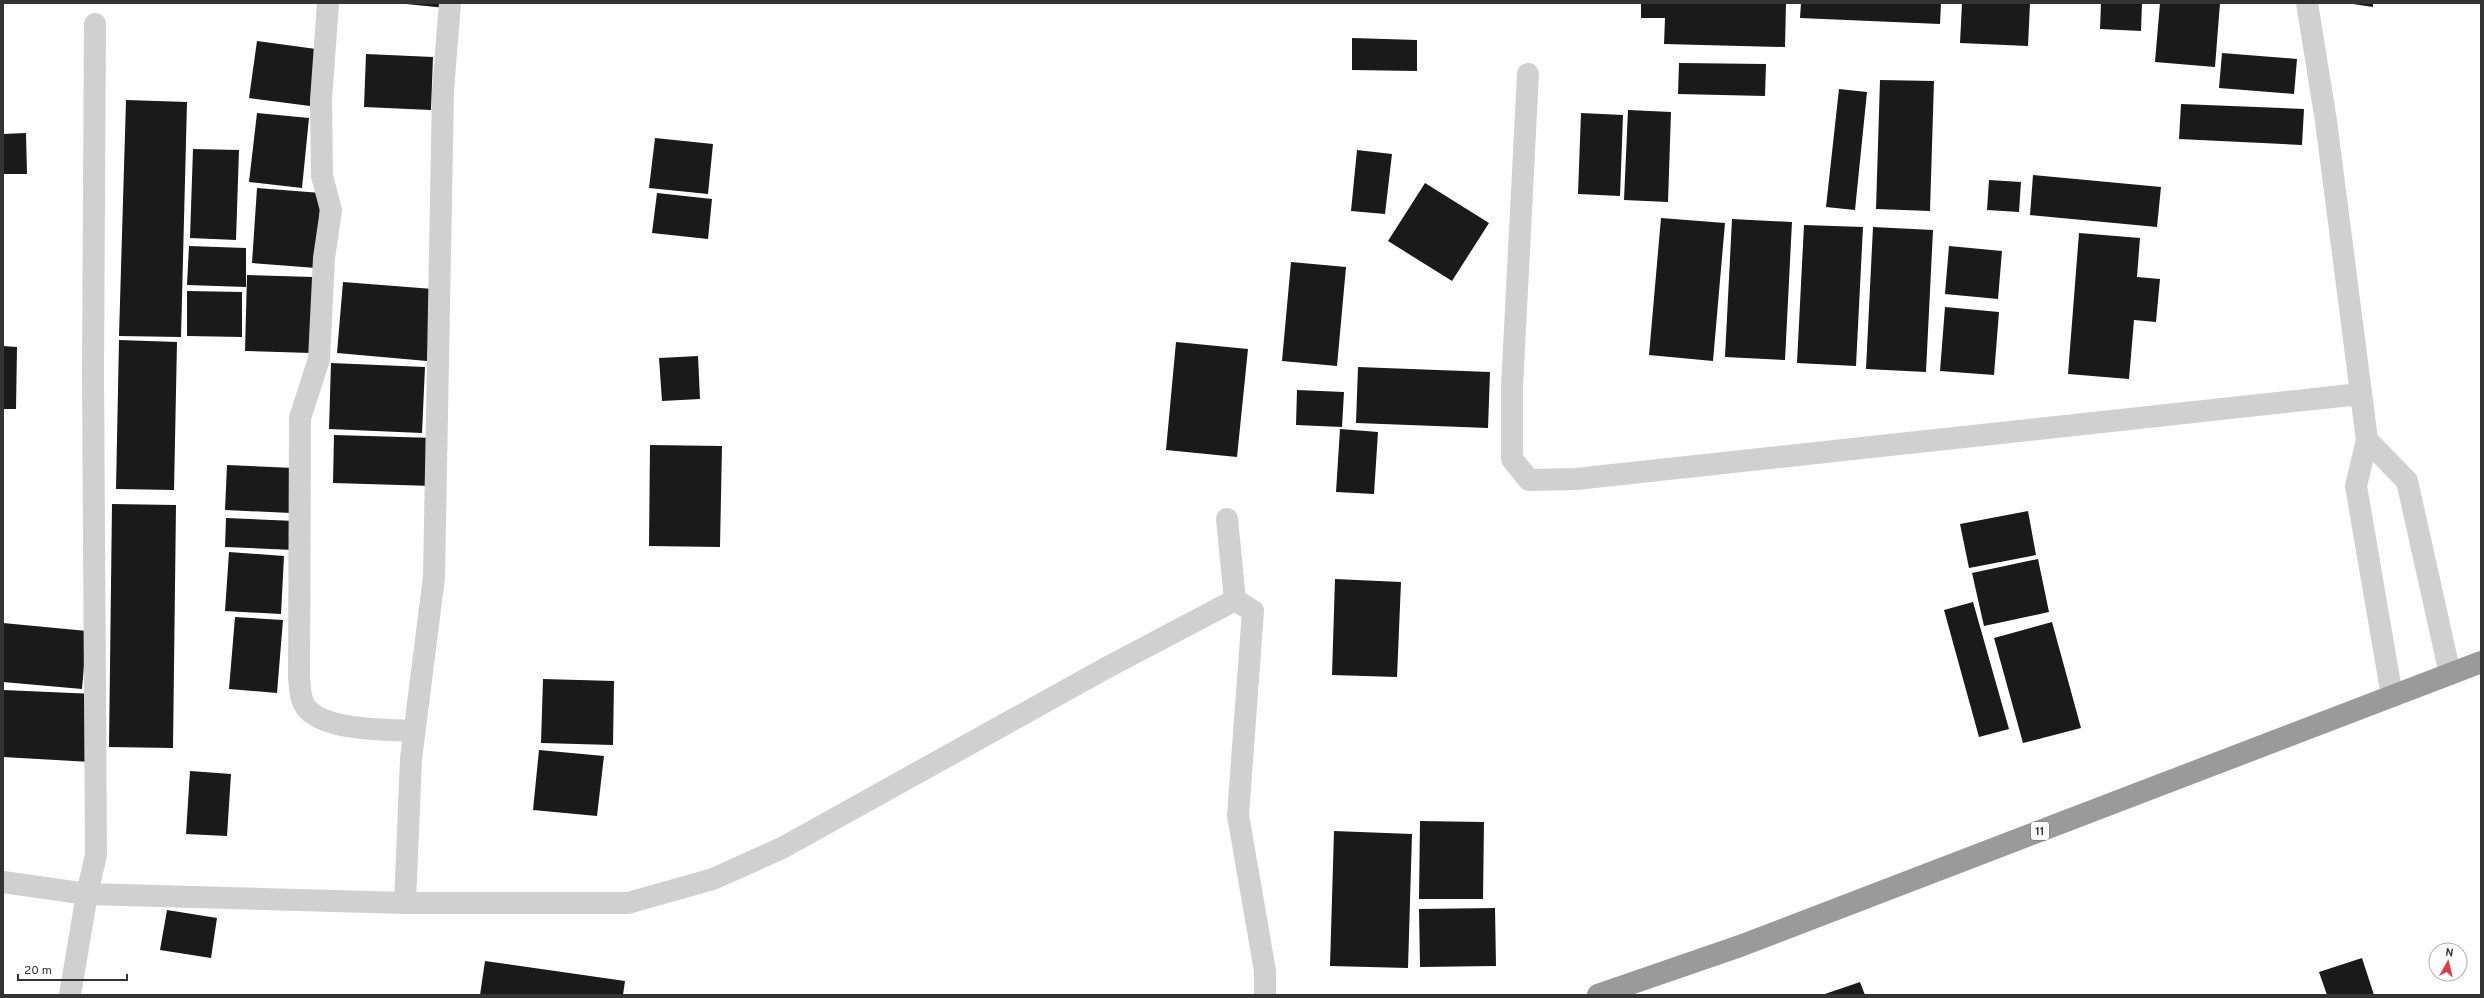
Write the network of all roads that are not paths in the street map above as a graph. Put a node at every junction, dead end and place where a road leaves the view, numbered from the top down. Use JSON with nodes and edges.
{"nodes":[{"id":1,"x":328,"y":3,"type":"edge"},
{"id":2,"x":450,"y":3,"type":"edge"},
{"id":3,"x":2307,"y":3,"type":"edge"},
{"id":4,"x":96,"y":24,"type":"dead end"},
{"id":5,"x":1528,"y":74,"type":"dead end"},
{"id":6,"x":2360,"y":394,"type":"junction"},
{"id":7,"x":2367,"y":440,"type":"junction"},
{"id":8,"x":1227,"y":519,"type":"dead end"},
{"id":9,"x":1235,"y":600,"type":"junction"},
{"id":10,"x":2481,"y":662,"type":"edge"},
{"id":11,"x":2450,"y":674,"type":"junction"},
{"id":12,"x":2392,"y":696,"type":"junction"},
{"id":13,"x":414,"y":732,"type":"junction"},
{"id":14,"x":3,"y":882,"type":"edge"},
{"id":15,"x":87,"y":894,"type":"junction"},
{"id":16,"x":405,"y":903,"type":"junction"},
{"id":17,"x":70,"y":995,"type":"edge"},
{"id":18,"x":1266,"y":995,"type":"edge"},
{"id":19,"x":1598,"y":995,"type":"edge"}],
"edges":[{"from":1,"to":13,"type":"street"},
{"from":2,"to":13,"type":"street"},
{"from":3,"to":6,"type":"street"},
{"from":4,"to":15,"type":"street"},
{"from":5,"to":6,"type":"street"},
{"from":6,"to":7,"type":"street"},
{"from":7,"to":11,"type":"street"},
{"from":7,"to":12,"type":"street"},
{"from":8,"to":9,"type":"street"},
{"from":9,"to":16,"type":"street"},
{"from":9,"to":18,"type":"street"},
{"from":10,"to":11,"type":"highway","number":"11"},
{"from":11,"to":12,"type":"highway","number":"11"},
{"from":12,"to":19,"type":"highway","number":"11"},
{"from":13,"to":16,"type":"street"},
{"from":14,"to":15,"type":"street"},
{"from":15,"to":16,"type":"street"},
{"from":15,"to":17,"type":"street"}]}
